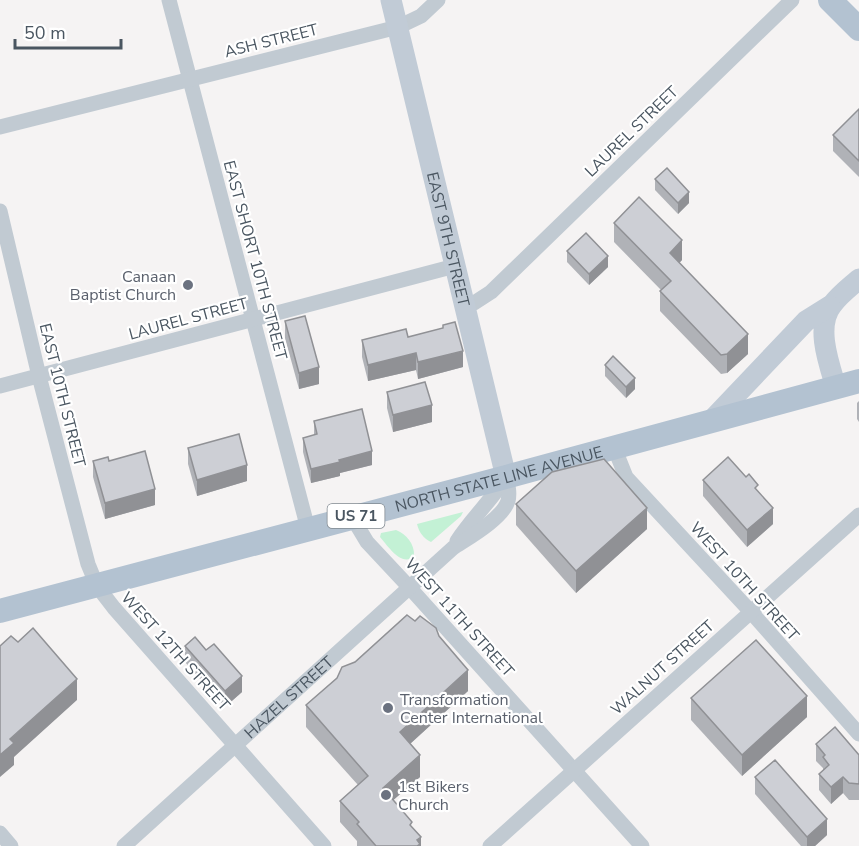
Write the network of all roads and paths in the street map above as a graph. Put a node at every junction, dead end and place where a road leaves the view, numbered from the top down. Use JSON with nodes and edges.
{"nodes":[{"id":1,"x":169,"y":0,"type":"edge"},
{"id":2,"x":391,"y":0,"type":"edge"},
{"id":3,"x":438,"y":0,"type":"edge"},
{"id":4,"x":792,"y":0,"type":"edge"},
{"id":5,"x":830,"y":0,"type":"edge"},
{"id":6,"x":398,"y":27,"type":"junction"},
{"id":7,"x":859,"y":29,"type":"edge"},
{"id":8,"x":189,"y":79,"type":"junction"},
{"id":9,"x":0,"y":127,"type":"edge"},
{"id":10,"x":0,"y":211,"type":"edge"},
{"id":11,"x":455,"y":266,"type":"junction"},
{"id":12,"x":859,"y":279,"type":"edge"},
{"id":13,"x":465,"y":306,"type":"junction"},
{"id":14,"x":830,"y":306,"type":"junction"},
{"id":15,"x":253,"y":319,"type":"junction"},
{"id":16,"x":39,"y":376,"type":"junction"},
{"id":17,"x":859,"y":381,"type":"edge"},
{"id":18,"x":0,"y":386,"type":"edge"},
{"id":19,"x":836,"y":387,"type":"junction"},
{"id":20,"x":712,"y":420,"type":"junction"},
{"id":21,"x":614,"y":447,"type":"junction"},
{"id":22,"x":506,"y":477,"type":"junction"},
{"id":23,"x":859,"y":515,"type":"edge"},
{"id":24,"x":352,"y":517,"type":"junction"},
{"id":25,"x":308,"y":529,"type":"junction"},
{"id":26,"x":97,"y":586,"type":"junction"},
{"id":27,"x":410,"y":588,"type":"junction"},
{"id":28,"x":751,"y":612,"type":"junction"},
{"id":29,"x":4,"y":614,"type":"edge"},
{"id":30,"x":859,"y":734,"type":"edge"},
{"id":31,"x":235,"y":744,"type":"junction"},
{"id":32,"x":573,"y":770,"type":"junction"},
{"id":33,"x":0,"y":833,"type":"edge"},
{"id":34,"x":12,"y":846,"type":"edge"},
{"id":35,"x":124,"y":846,"type":"edge"},
{"id":36,"x":324,"y":846,"type":"edge"},
{"id":37,"x":490,"y":846,"type":"edge"},
{"id":38,"x":642,"y":846,"type":"edge"}],
"edges":[{"from":1,"to":8,"type":"street","name":"EAST SHORT 10TH STREET"},
{"from":2,"to":6,"type":"street","name":"EAST 9TH STREET"},
{"from":3,"to":6,"type":"street","name":"ASH STREET"},
{"from":4,"to":13,"type":"street","name":"LAUREL STREET"},
{"from":5,"to":7,"type":"main road"},
{"from":6,"to":8,"type":"street","name":"ASH STREET"},
{"from":6,"to":11,"type":"street","name":"EAST 9TH STREET"},
{"from":8,"to":9,"type":"street","name":"ASH STREET"},
{"from":8,"to":15,"type":"street","name":"EAST SHORT 10TH STREET"},
{"from":10,"to":16,"type":"street","name":"EAST 10TH STREET"},
{"from":11,"to":13,"type":"street","name":"EAST 9TH STREET"},
{"from":11,"to":15,"type":"street","name":"LAUREL STREET"},
{"from":12,"to":14,"type":"street"},
{"from":13,"to":22,"type":"street","name":"EAST 9TH STREET"},
{"from":14,"to":19,"type":"street"},
{"from":14,"to":20,"type":"street"},
{"from":15,"to":16,"type":"street","name":"LAUREL STREET"},
{"from":15,"to":25,"type":"street","name":"EAST SHORT 10TH STREET"},
{"from":16,"to":18,"type":"street","name":"LAUREL STREET"},
{"from":16,"to":26,"type":"street","name":"EAST 10TH STREET"},
{"from":17,"to":19,"type":"main road","name":"NORTH STATE LINE AVENUE"},
{"from":19,"to":20,"type":"main road","name":"NORTH STATE LINE AVENUE"},
{"from":20,"to":21,"type":"main road","name":"NORTH STATE LINE AVENUE","number":"US 71"},
{"from":21,"to":22,"type":"main road","name":"NORTH STATE LINE AVENUE","number":"US 71"},
{"from":21,"to":28,"type":"street","name":"WEST 10TH STREET"},
{"from":22,"to":24,"type":"main road","name":"NORTH STATE LINE AVENUE","number":"US 71"},
{"from":22,"to":27,"type":"street","name":"HAZEL STREET"},
{"from":23,"to":28,"type":"street","name":"WALNUT STREET"},
{"from":24,"to":25,"type":"main road","name":"NORTH STATE LINE AVENUE","number":"US 71"},
{"from":24,"to":27,"type":"street","name":"WEST 11TH STREET"},
{"from":25,"to":26,"type":"main road","name":"NORTH STATE LINE AVENUE","number":"US 71"},
{"from":26,"to":29,"type":"main road","name":"NORTH STATE LINE AVENUE","number":"US 71"},
{"from":26,"to":31,"type":"street","name":"WEST 12TH STREET"},
{"from":27,"to":31,"type":"street","name":"HAZEL STREET"},
{"from":27,"to":32,"type":"street","name":"WEST 11TH STREET"},
{"from":28,"to":30,"type":"street","name":"WEST 10TH STREET"},
{"from":28,"to":32,"type":"street","name":"WALNUT STREET"},
{"from":31,"to":35,"type":"street","name":"HAZEL STREET"},
{"from":31,"to":36,"type":"street","name":"WEST 12TH STREET"},
{"from":32,"to":37,"type":"street","name":"WALNUT STREET"},
{"from":32,"to":38,"type":"street","name":"WEST 11TH STREET"},
{"from":33,"to":34,"type":"street"}]}
